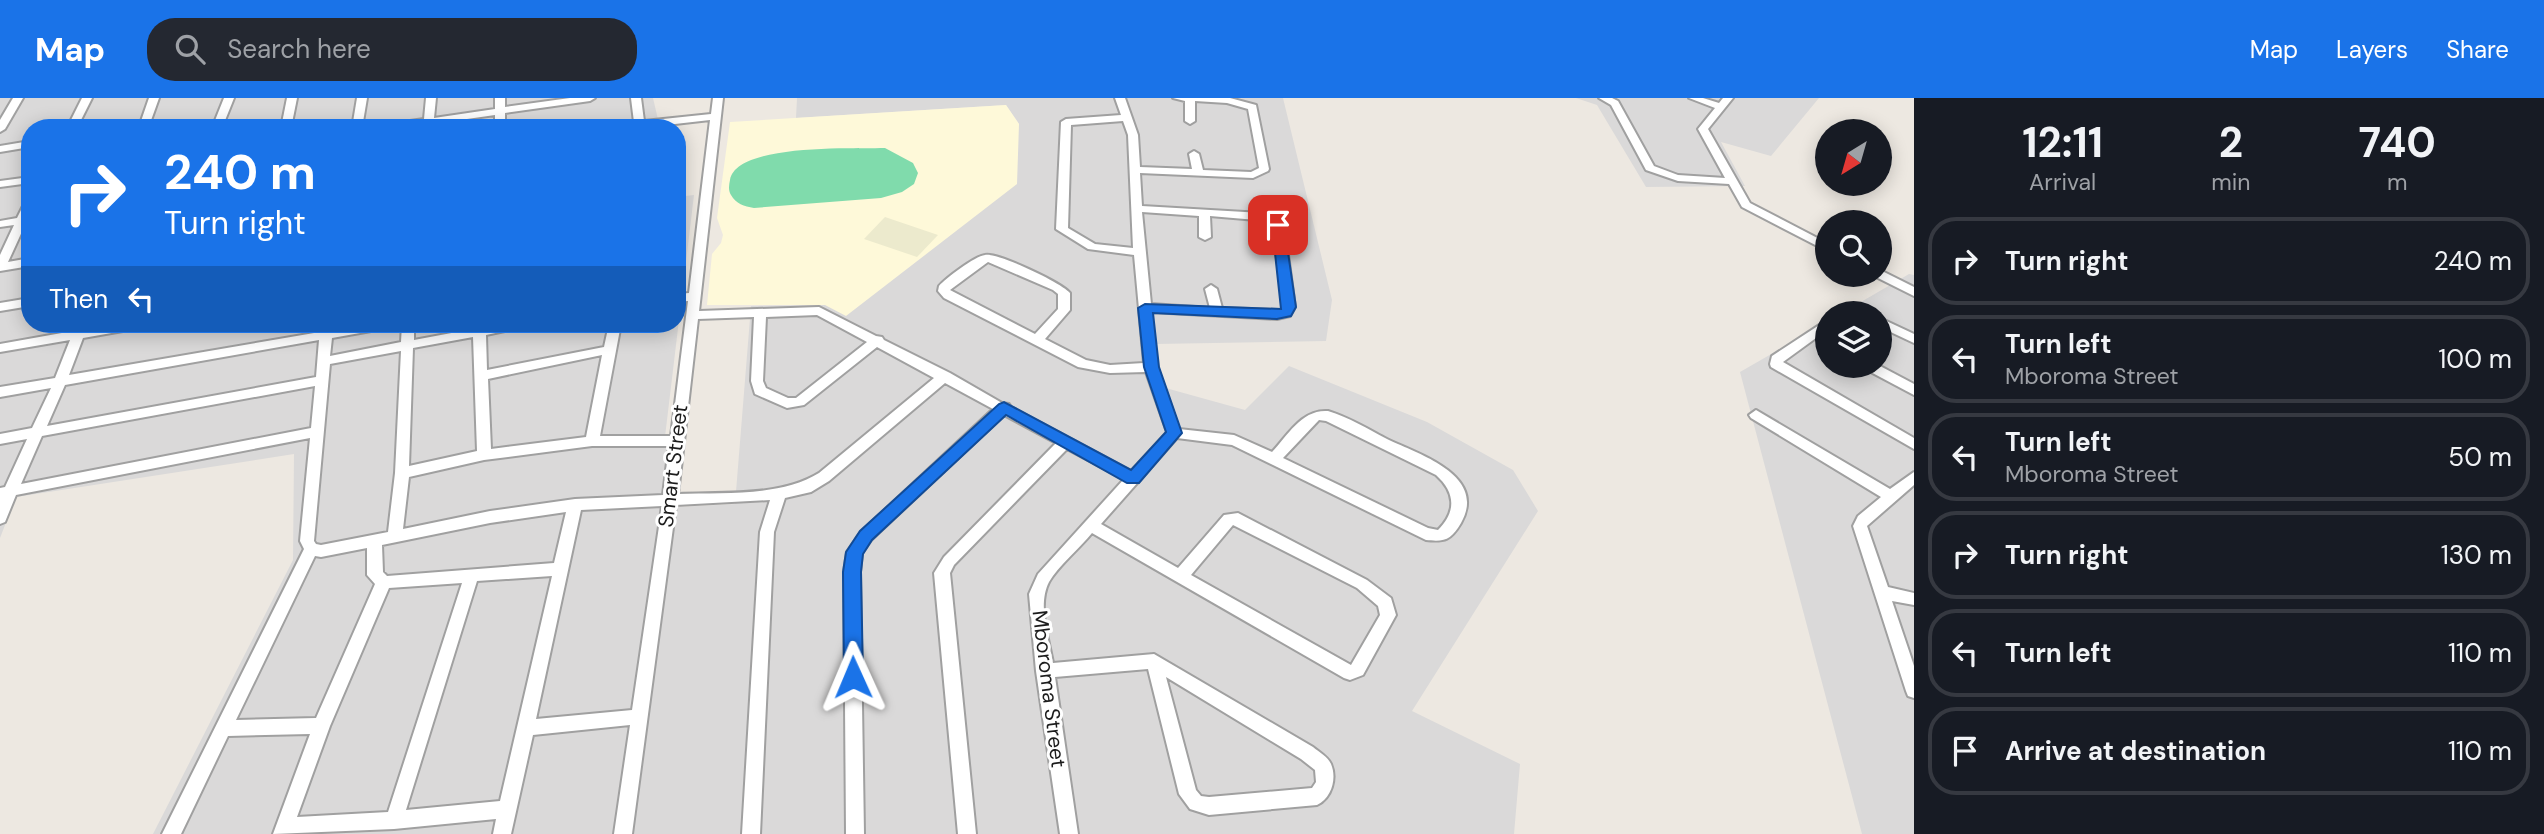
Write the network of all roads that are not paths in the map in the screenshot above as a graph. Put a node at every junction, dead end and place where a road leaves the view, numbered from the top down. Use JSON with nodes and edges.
{"nodes":[{"id":1,"x":18,"y":98,"type":"edge"},
{"id":2,"x":87,"y":98,"type":"edge"},
{"id":3,"x":154,"y":98,"type":"edge"},
{"id":4,"x":229,"y":98,"type":"edge"},
{"id":5,"x":292,"y":98,"type":"edge"},
{"id":6,"x":362,"y":98,"type":"edge"},
{"id":7,"x":431,"y":98,"type":"edge"},
{"id":8,"x":500,"y":98,"type":"edge"},
{"id":9,"x":590,"y":98,"type":"edge"},
{"id":10,"x":636,"y":98,"type":"edge"},
{"id":11,"x":718,"y":98,"type":"edge"},
{"id":12,"x":1120,"y":98,"type":"edge"},
{"id":13,"x":1178,"y":98,"type":"edge"},
{"id":14,"x":1604,"y":98,"type":"edge"},
{"id":15,"x":1693,"y":98,"type":"edge"},
{"id":16,"x":1190,"y":99,"type":"edge"},
{"id":17,"x":568,"y":100,"type":"edge"},
{"id":18,"x":1724,"y":102,"type":"edge"},
{"id":19,"x":499,"y":111,"type":"junction"},
{"id":20,"x":717,"y":116,"type":"junction"},
{"id":21,"x":1127,"y":118,"type":"junction"},
{"id":22,"x":76,"y":119,"type":"edge"},
{"id":23,"x":146,"y":119,"type":"edge"},
{"id":24,"x":221,"y":119,"type":"edge"},
{"id":25,"x":288,"y":119,"type":"edge"},
{"id":26,"x":358,"y":119,"type":"edge"},
{"id":27,"x":429,"y":119,"type":"edge"},
{"id":28,"x":437,"y":119,"type":"edge"},
{"id":29,"x":499,"y":119,"type":"edge"},
{"id":30,"x":639,"y":119,"type":"edge"},
{"id":31,"x":686,"y":121,"type":"edge"},
{"id":32,"x":1190,"y":121,"type":"dead end"},
{"id":33,"x":0,"y":129,"type":"edge"},
{"id":34,"x":21,"y":146,"type":"edge"},
{"id":35,"x":0,"y":149,"type":"edge"},
{"id":36,"x":1194,"y":154,"type":"dead end"},
{"id":37,"x":1136,"y":170,"type":"junction"},
{"id":38,"x":1198,"y":172,"type":"junction"},
{"id":39,"x":21,"y":181,"type":"edge"},
{"id":40,"x":1731,"y":181,"type":"junction"},
{"id":41,"x":0,"y":184,"type":"edge"},
{"id":42,"x":1139,"y":209,"type":"junction"},
{"id":43,"x":1204,"y":214,"type":"junction"},
{"id":44,"x":21,"y":221,"type":"joint"},
{"id":45,"x":0,"y":224,"type":"edge"},
{"id":46,"x":1205,"y":237,"type":"dead end"},
{"id":47,"x":1815,"y":242,"type":"edge"},
{"id":48,"x":1139,"y":252,"type":"junction"},
{"id":49,"x":21,"y":264,"type":"edge"},
{"id":50,"x":1892,"y":280,"type":"edge"},
{"id":51,"x":1212,"y":289,"type":"dead end"},
{"id":52,"x":1914,"y":292,"type":"edge"},
{"id":53,"x":695,"y":296,"type":"junction"},
{"id":54,"x":686,"y":297,"type":"edge"},
{"id":55,"x":21,"y":304,"type":"edge"},
{"id":56,"x":0,"y":307,"type":"edge"},
{"id":57,"x":1145,"y":308,"type":"junction"},
{"id":58,"x":1217,"y":311,"type":"junction"},
{"id":59,"x":760,"y":312,"type":"junction"},
{"id":60,"x":692,"y":315,"type":"junction"},
{"id":61,"x":1892,"y":328,"type":"edge"},
{"id":62,"x":63,"y":333,"type":"edge"},
{"id":63,"x":78,"y":333,"type":"edge"},
{"id":64,"x":305,"y":333,"type":"edge"},
{"id":65,"x":326,"y":333,"type":"edge"},
{"id":66,"x":408,"y":333,"type":"edge"},
{"id":67,"x":457,"y":333,"type":"edge"},
{"id":68,"x":479,"y":333,"type":"edge"},
{"id":69,"x":613,"y":333,"type":"edge"},
{"id":70,"x":1813,"y":333,"type":"edge"},
{"id":71,"x":1038,"y":339,"type":"junction"},
{"id":72,"x":1914,"y":339,"type":"edge"},
{"id":73,"x":878,"y":340,"type":"junction"},
{"id":74,"x":408,"y":344,"type":"junction"},
{"id":75,"x":0,"y":348,"type":"edge"},
{"id":76,"x":608,"y":350,"type":"junction"},
{"id":77,"x":325,"y":361,"type":"junction"},
{"id":78,"x":1151,"y":367,"type":"junction"},
{"id":79,"x":480,"y":376,"type":"junction"},
{"id":80,"x":945,"y":376,"type":"junction"},
{"id":81,"x":1892,"y":378,"type":"edge"},
{"id":82,"x":322,"y":380,"type":"junction"},
{"id":83,"x":59,"y":381,"type":"junction"},
{"id":84,"x":1914,"y":390,"type":"edge"},
{"id":85,"x":0,"y":391,"type":"edge"},
{"id":86,"x":1004,"y":407,"type":"junction"},
{"id":87,"x":1756,"y":415,"type":"dead end"},
{"id":88,"x":40,"y":431,"type":"junction"},
{"id":89,"x":317,"y":432,"type":"junction"},
{"id":90,"x":1174,"y":433,"type":"junction"},
{"id":91,"x":0,"y":439,"type":"edge"},
{"id":92,"x":1066,"y":440,"type":"junction"},
{"id":93,"x":592,"y":441,"type":"junction"},
{"id":94,"x":675,"y":441,"type":"junction"},
{"id":95,"x":1914,"y":444,"type":"edge"},
{"id":96,"x":484,"y":455,"type":"junction"},
{"id":97,"x":1274,"y":459,"type":"junction"},
{"id":98,"x":402,"y":473,"type":"junction"},
{"id":99,"x":1914,"y":477,"type":"edge"},
{"id":100,"x":1133,"y":478,"type":"junction"},
{"id":101,"x":5,"y":492,"type":"edge"},
{"id":102,"x":779,"y":494,"type":"junction"},
{"id":103,"x":1891,"y":496,"type":"junction"},
{"id":104,"x":670,"y":498,"type":"junction"},
{"id":105,"x":575,"y":505,"type":"junction"},
{"id":106,"x":0,"y":518,"type":"edge"},
{"id":107,"x":1090,"y":525,"type":"junction"},
{"id":108,"x":395,"y":536,"type":"junction"},
{"id":109,"x":374,"y":541,"type":"junction"},
{"id":110,"x":312,"y":549,"type":"junction"},
{"id":111,"x":561,"y":569,"type":"junction"},
{"id":112,"x":1182,"y":574,"type":"junction"},
{"id":113,"x":471,"y":577,"type":"junction"},
{"id":114,"x":384,"y":582,"type":"junction"},
{"id":115,"x":1880,"y":592,"type":"junction"},
{"id":116,"x":1914,"y":599,"type":"edge"},
{"id":117,"x":1154,"y":661,"type":"junction"},
{"id":118,"x":1044,"y":671,"type":"junction"},
{"id":119,"x":1911,"y":674,"type":"edge"},
{"id":120,"x":1914,"y":691,"type":"edge"},
{"id":121,"x":638,"y":717,"type":"junction"},
{"id":122,"x":321,"y":726,"type":"junction"},
{"id":123,"x":223,"y":728,"type":"junction"},
{"id":124,"x":524,"y":728,"type":"junction"},
{"id":125,"x":508,"y":809,"type":"junction"},
{"id":126,"x":394,"y":820,"type":"junction"},
{"id":127,"x":284,"y":830,"type":"edge"},
{"id":128,"x":171,"y":834,"type":"edge"},
{"id":129,"x":502,"y":834,"type":"edge"},
{"id":130,"x":623,"y":834,"type":"edge"},
{"id":131,"x":751,"y":834,"type":"edge"},
{"id":132,"x":855,"y":834,"type":"edge"},
{"id":133,"x":967,"y":834,"type":"edge"},
{"id":134,"x":1066,"y":834,"type":"edge"}],
"edges":[{"from":1,"to":33,"type":"street"},
{"from":2,"to":22,"type":"street"},
{"from":3,"to":23,"type":"street"},
{"from":4,"to":24,"type":"street"},
{"from":5,"to":25,"type":"street"},
{"from":6,"to":26,"type":"street"},
{"from":7,"to":27,"type":"street"},
{"from":8,"to":19,"type":"street"},
{"from":9,"to":17,"type":"street"},
{"from":10,"to":30,"type":"street"},
{"from":11,"to":20,"type":"street","name":"Smart Street"},
{"from":12,"to":21,"type":"street"},
{"from":13,"to":16,"type":"street"},
{"from":14,"to":40,"type":"street"},
{"from":15,"to":18,"type":"street"},
{"from":16,"to":32,"type":"street"},
{"from":16,"to":38,"type":"street"},
{"from":17,"to":19,"type":"street"},
{"from":18,"to":40,"type":"street"},
{"from":19,"to":28,"type":"street"},
{"from":19,"to":29,"type":"street"},
{"from":20,"to":31,"type":"street"},
{"from":20,"to":53,"type":"street","name":"Smart Street"},
{"from":21,"to":37,"type":"street"},
{"from":21,"to":48,"type":"street"},
{"from":34,"to":35,"type":"street"},
{"from":36,"to":38,"type":"street"},
{"from":37,"to":38,"type":"street"},
{"from":37,"to":42,"type":"street"},
{"from":39,"to":41,"type":"street"},
{"from":40,"to":47,"type":"street"},
{"from":42,"to":43,"type":"street"},
{"from":42,"to":48,"type":"street"},
{"from":43,"to":46,"type":"street"},
{"from":43,"to":58,"type":"street"},
{"from":44,"to":45,"type":"street"},
{"from":44,"to":49,"type":"street"},
{"from":48,"to":57,"type":"street"},
{"from":50,"to":52,"type":"street"},
{"from":51,"to":58,"type":"street"},
{"from":53,"to":54,"type":"street"},
{"from":53,"to":60,"type":"street","name":"Smart Street"},
{"from":55,"to":56,"type":"street"},
{"from":57,"to":58,"type":"street"},
{"from":57,"to":78,"type":"street"},
{"from":59,"to":60,"type":"street"},
{"from":59,"to":73,"type":"street"},
{"from":59,"to":73,"type":"street"},
{"from":60,"to":94,"type":"street","name":"Smart Street"},
{"from":61,"to":72,"type":"street"},
{"from":62,"to":75,"type":"street"},
{"from":63,"to":83,"type":"street"},
{"from":64,"to":83,"type":"street"},
{"from":65,"to":77,"type":"street"},
{"from":66,"to":74,"type":"street"},
{"from":67,"to":74,"type":"street"},
{"from":68,"to":79,"type":"street"},
{"from":69,"to":76,"type":"street"},
{"from":70,"to":95,"type":"street"},
{"from":71,"to":71,"type":"street"},
{"from":71,"to":78,"type":"street"},
{"from":73,"to":80,"type":"street"},
{"from":74,"to":77,"type":"street"},
{"from":74,"to":98,"type":"street"},
{"from":76,"to":79,"type":"street"},
{"from":76,"to":93,"type":"street"},
{"from":77,"to":82,"type":"street"},
{"from":78,"to":90,"type":"street"},
{"from":79,"to":96,"type":"street"},
{"from":80,"to":86,"type":"street"},
{"from":80,"to":102,"type":"street"},
{"from":81,"to":84,"type":"street"},
{"from":82,"to":88,"type":"street"},
{"from":82,"to":89,"type":"street"},
{"from":83,"to":85,"type":"street"},
{"from":83,"to":88,"type":"street"},
{"from":86,"to":92,"type":"street"},
{"from":86,"to":132,"type":"street"},
{"from":87,"to":103,"type":"street"},
{"from":88,"to":91,"type":"street"},
{"from":88,"to":101,"type":"street"},
{"from":89,"to":101,"type":"street"},
{"from":89,"to":110,"type":"street"},
{"from":90,"to":97,"type":"street"},
{"from":90,"to":100,"type":"street","name":"Mboroma Street"},
{"from":92,"to":100,"type":"street"},
{"from":92,"to":133,"type":"street"},
{"from":93,"to":94,"type":"street"},
{"from":93,"to":96,"type":"street"},
{"from":94,"to":104,"type":"street","name":"Smart Street"},
{"from":96,"to":98,"type":"street"},
{"from":97,"to":97,"type":"street"},
{"from":98,"to":108,"type":"street"},
{"from":99,"to":103,"type":"street"},
{"from":100,"to":107,"type":"street","name":"Mboroma Street"},
{"from":101,"to":106,"type":"street"},
{"from":102,"to":104,"type":"street"},
{"from":102,"to":131,"type":"street"},
{"from":103,"to":115,"type":"street"},
{"from":104,"to":105,"type":"street"},
{"from":104,"to":121,"type":"street","name":"Smart Street"},
{"from":105,"to":108,"type":"street"},
{"from":105,"to":111,"type":"street"},
{"from":107,"to":112,"type":"street"},
{"from":107,"to":118,"type":"street","name":"Mboroma Street"},
{"from":108,"to":109,"type":"street"},
{"from":109,"to":110,"type":"street"},
{"from":109,"to":114,"type":"street"},
{"from":110,"to":123,"type":"street"},
{"from":111,"to":113,"type":"street"},
{"from":111,"to":124,"type":"street"},
{"from":112,"to":112,"type":"street"},
{"from":113,"to":114,"type":"street"},
{"from":113,"to":126,"type":"street"},
{"from":114,"to":122,"type":"street"},
{"from":115,"to":116,"type":"street"},
{"from":115,"to":119,"type":"street"},
{"from":117,"to":117,"type":"street"},
{"from":117,"to":118,"type":"street"},
{"from":118,"to":134,"type":"street","name":"Mboroma Street"},
{"from":119,"to":120,"type":"street"},
{"from":121,"to":124,"type":"street"},
{"from":121,"to":130,"type":"street","name":"Smart Street"},
{"from":122,"to":123,"type":"street"},
{"from":122,"to":127,"type":"street"},
{"from":123,"to":128,"type":"street"},
{"from":124,"to":125,"type":"street"},
{"from":125,"to":126,"type":"street"},
{"from":125,"to":129,"type":"street"},
{"from":126,"to":127,"type":"street"}]}
